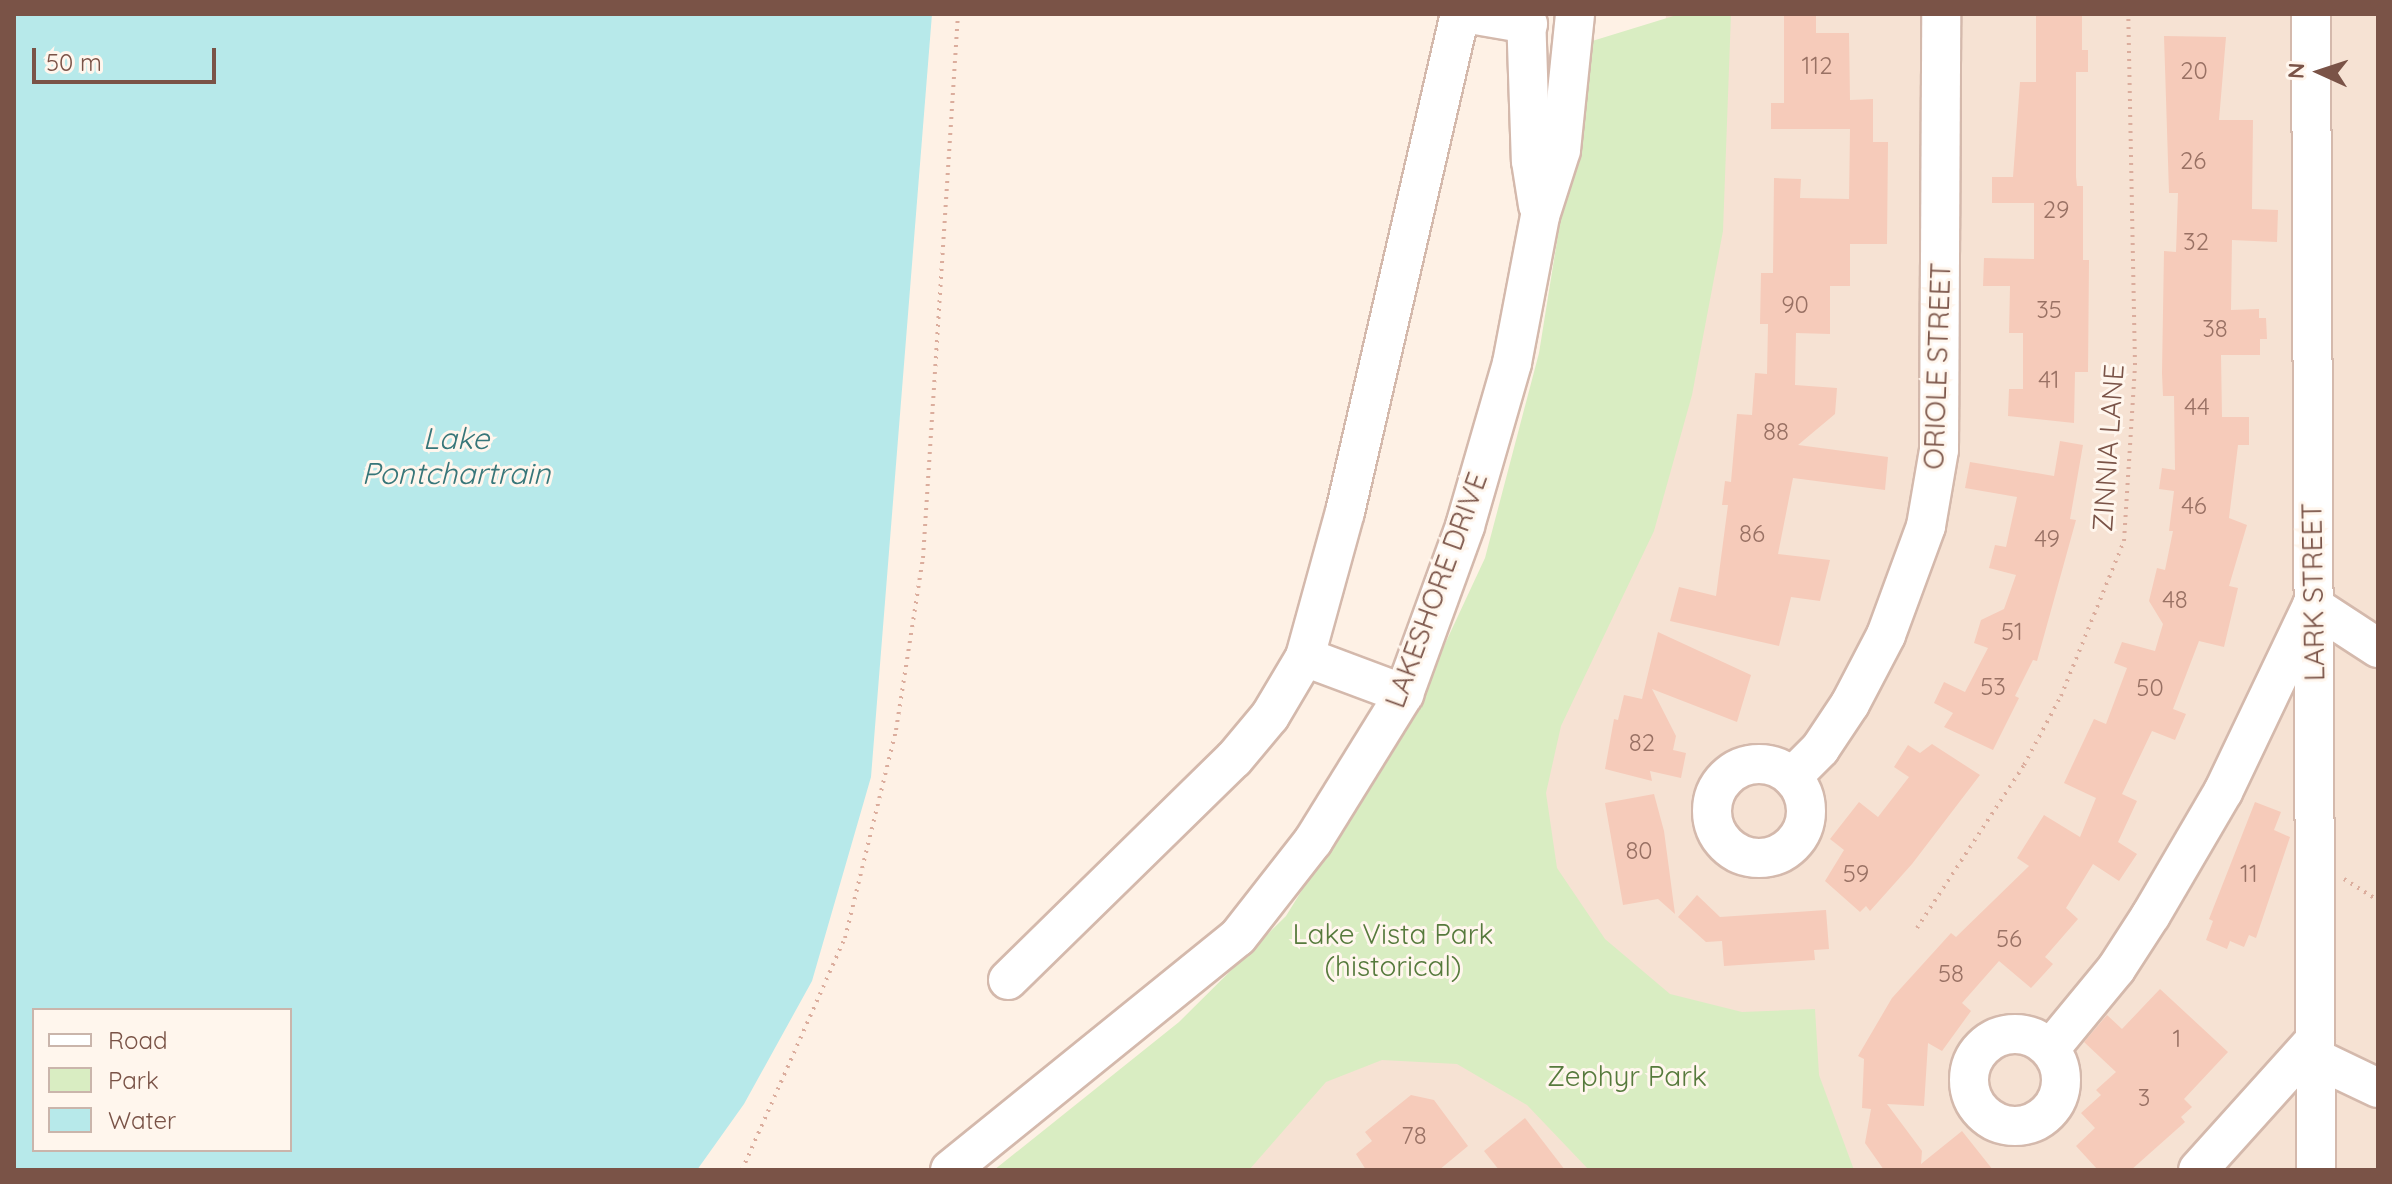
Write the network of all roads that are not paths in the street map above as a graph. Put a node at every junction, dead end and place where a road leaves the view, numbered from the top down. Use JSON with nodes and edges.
{"nodes":[{"id":1,"x":1460,"y":14,"type":"edge"},
{"id":2,"x":1470,"y":14,"type":"edge"},
{"id":3,"x":1575,"y":14,"type":"edge"},
{"id":4,"x":1941,"y":14,"type":"edge"},
{"id":5,"x":2311,"y":14,"type":"edge"},
{"id":6,"x":1527,"y":19,"type":"edge"},
{"id":7,"x":1540,"y":216,"type":"junction"},
{"id":8,"x":2312,"y":605,"type":"junction"},
{"id":9,"x":2378,"y":648,"type":"edge"},
{"id":10,"x":1305,"y":657,"type":"junction"},
{"id":11,"x":1404,"y":694,"type":"junction"},
{"id":12,"x":1792,"y":777,"type":"dead end"},
{"id":13,"x":1008,"y":980,"type":"dead end"},
{"id":14,"x":2050,"y":1049,"type":"dead end"},
{"id":15,"x":2315,"y":1049,"type":"junction"},
{"id":16,"x":2378,"y":1088,"type":"edge"},
{"id":17,"x":2320,"y":1169,"type":"edge"},
{"id":18,"x":950,"y":1170,"type":"edge"},
{"id":19,"x":2198,"y":1170,"type":"edge"}],
"edges":[{"from":1,"to":10,"type":"street"},
{"from":2,"to":6,"type":"street"},
{"from":3,"to":7,"type":"street","name":"LAKESHORE DRIVE"},
{"from":4,"to":12,"type":"street","name":"ORIOLE STREET"},
{"from":5,"to":8,"type":"street","name":"LARK STREET"},
{"from":6,"to":7,"type":"street","name":"LAKESHORE DRIVE"},
{"from":7,"to":11,"type":"street","name":"LAKESHORE DRIVE"},
{"from":8,"to":9,"type":"street"},
{"from":8,"to":14,"type":"street"},
{"from":8,"to":15,"type":"street","name":"LARK STREET"},
{"from":10,"to":11,"type":"street"},
{"from":10,"to":13,"type":"street"},
{"from":11,"to":18,"type":"street","name":"LAKESHORE DRIVE"},
{"from":15,"to":16,"type":"street"},
{"from":15,"to":17,"type":"street","name":"LARK STREET"},
{"from":15,"to":19,"type":"street"}]}
